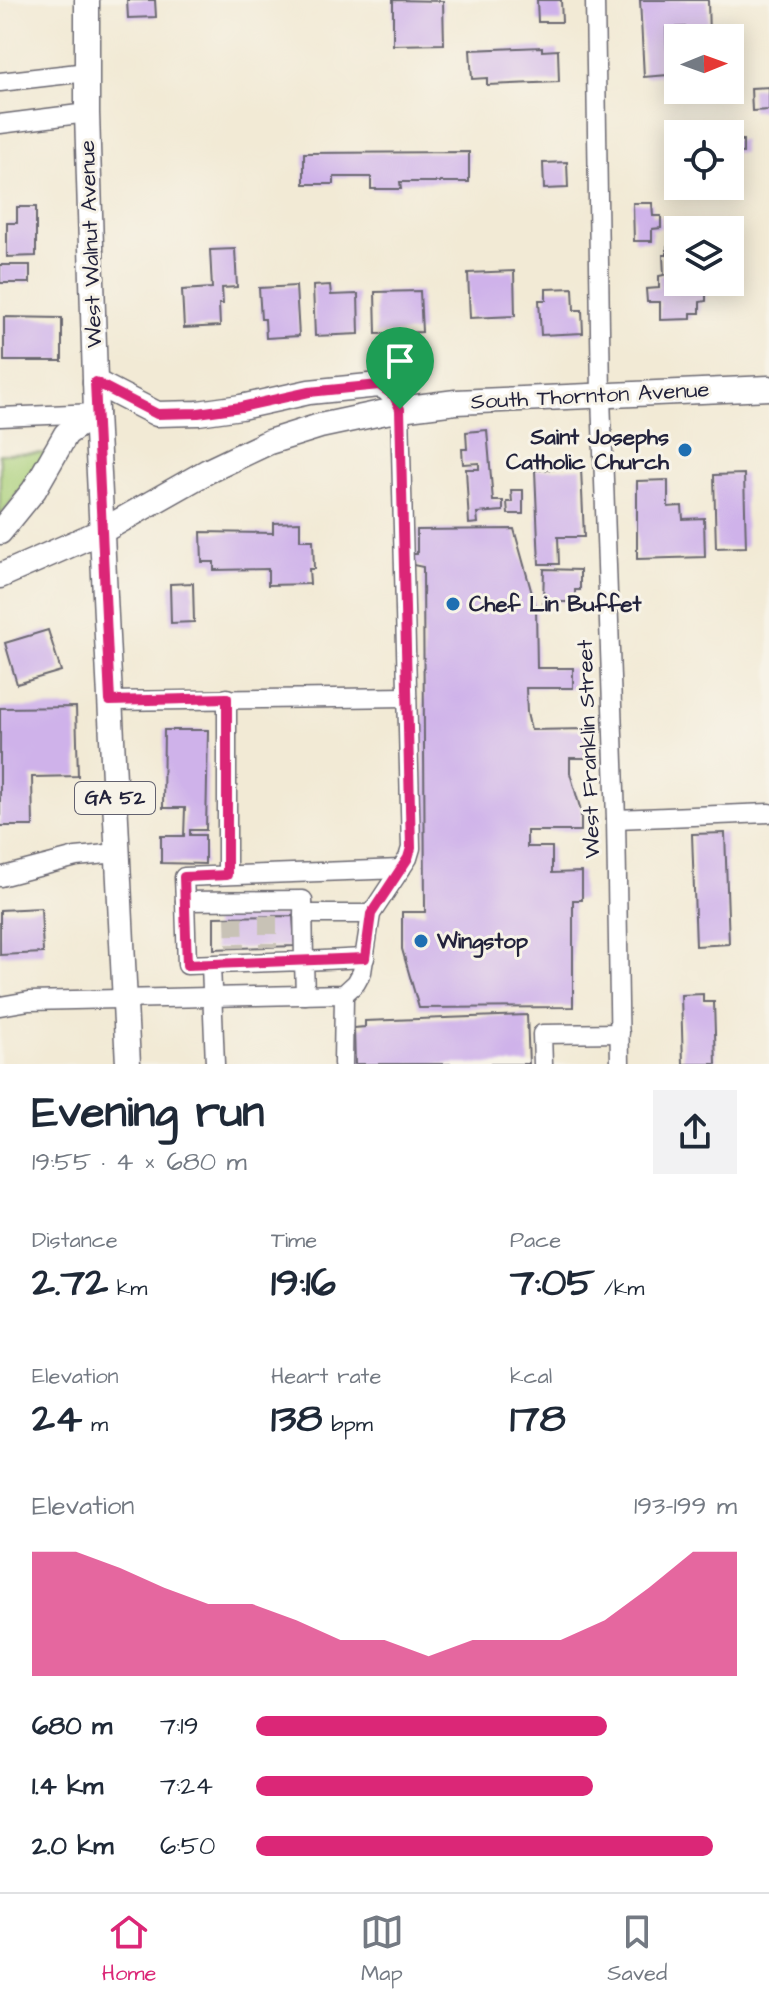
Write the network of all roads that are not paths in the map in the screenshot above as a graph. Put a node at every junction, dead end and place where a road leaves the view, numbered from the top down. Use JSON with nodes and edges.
{"nodes":[{"id":1,"x":87,"y":0,"type":"edge"},
{"id":2,"x":595,"y":0,"type":"edge"},
{"id":3,"x":87,"y":72,"type":"junction"},
{"id":4,"x":0,"y":82,"type":"edge"},
{"id":5,"x":87,"y":113,"type":"junction"},
{"id":6,"x":0,"y":124,"type":"edge"},
{"id":7,"x":95,"y":382,"type":"junction"},
{"id":8,"x":769,"y":388,"type":"edge"},
{"id":9,"x":601,"y":396,"type":"junction"},
{"id":10,"x":400,"y":409,"type":"junction"},
{"id":11,"x":96,"y":413,"type":"junction"},
{"id":12,"x":0,"y":417,"type":"edge"},
{"id":13,"x":102,"y":531,"type":"junction"},
{"id":14,"x":0,"y":532,"type":"edge"},
{"id":15,"x":0,"y":576,"type":"edge"},
{"id":16,"x":407,"y":697,"type":"junction"},
{"id":17,"x":227,"y":698,"type":"junction"},
{"id":18,"x":110,"y":701,"type":"junction"},
{"id":19,"x":769,"y":813,"type":"edge"},
{"id":20,"x":616,"y":819,"type":"junction"},
{"id":21,"x":117,"y":853,"type":"junction"},
{"id":22,"x":401,"y":869,"type":"junction"},
{"id":23,"x":227,"y":875,"type":"junction"},
{"id":24,"x":0,"y":877,"type":"edge"},
{"id":25,"x":185,"y":901,"type":"junction"},
{"id":26,"x":303,"y":914,"type":"junction"},
{"id":27,"x":371,"y":914,"type":"junction"},
{"id":28,"x":365,"y":958,"type":"junction"},
{"id":29,"x":304,"y":961,"type":"junction"},
{"id":30,"x":211,"y":965,"type":"junction"},
{"id":31,"x":344,"y":994,"type":"junction"},
{"id":32,"x":305,"y":995,"type":"junction"},
{"id":33,"x":213,"y":997,"type":"junction"},
{"id":34,"x":125,"y":999,"type":"junction"},
{"id":35,"x":0,"y":1006,"type":"edge"},
{"id":36,"x":620,"y":1033,"type":"junction"},
{"id":37,"x":128,"y":1064,"type":"edge"},
{"id":38,"x":215,"y":1064,"type":"edge"},
{"id":39,"x":343,"y":1064,"type":"edge"},
{"id":40,"x":543,"y":1064,"type":"edge"},
{"id":41,"x":620,"y":1064,"type":"edge"}],
"edges":[{"from":1,"to":3,"type":"main road","name":"West Walnut Avenue","number":"GA 52"},
{"from":2,"to":9,"type":"street","name":"West Franklin Street"},
{"from":3,"to":4,"type":"street"},
{"from":3,"to":5,"type":"main road","name":"West Walnut Avenue","number":"GA 52"},
{"from":5,"to":6,"type":"street"},
{"from":5,"to":7,"type":"main road","name":"West Walnut Avenue","number":"GA 52"},
{"from":7,"to":10,"type":"main road"},
{"from":7,"to":11,"type":"main road","name":"West Walnut Avenue","number":"GA 52"},
{"from":8,"to":9,"type":"main road","name":"South Thornton Avenue"},
{"from":9,"to":10,"type":"main road","name":"South Thornton Avenue"},
{"from":9,"to":20,"type":"street","name":"West Franklin Street"},
{"from":10,"to":13,"type":"main road","name":"South Thornton Avenue"},
{"from":10,"to":16,"type":"street"},
{"from":11,"to":12,"type":"street"},
{"from":11,"to":13,"type":"main road","name":"West Walnut Avenue","number":"GA 52"},
{"from":11,"to":14,"type":"main road"},
{"from":13,"to":15,"type":"main road","name":"South Thornton Avenue"},
{"from":13,"to":18,"type":"main road","name":"West Walnut Avenue","number":"GA 52"},
{"from":16,"to":17,"type":"street"},
{"from":16,"to":22,"type":"street"},
{"from":17,"to":18,"type":"street"},
{"from":17,"to":23,"type":"street"},
{"from":18,"to":21,"type":"main road","name":"West Walnut Avenue","number":"GA 52"},
{"from":19,"to":20,"type":"street"},
{"from":20,"to":36,"type":"street","name":"West Franklin Street"},
{"from":21,"to":24,"type":"street"},
{"from":21,"to":34,"type":"main road","name":"West Walnut Avenue","number":"GA 52"},
{"from":22,"to":23,"type":"street"},
{"from":22,"to":27,"type":"street"},
{"from":23,"to":25,"type":"street"},
{"from":25,"to":26,"type":"street"},
{"from":25,"to":30,"type":"street"},
{"from":26,"to":27,"type":"street"},
{"from":26,"to":29,"type":"street"},
{"from":27,"to":28,"type":"street"},
{"from":28,"to":29,"type":"street"},
{"from":28,"to":31,"type":"street"},
{"from":29,"to":30,"type":"street"},
{"from":29,"to":32,"type":"street"},
{"from":30,"to":33,"type":"street"},
{"from":31,"to":32,"type":"street"},
{"from":31,"to":39,"type":"street"},
{"from":32,"to":33,"type":"street"},
{"from":33,"to":34,"type":"street"},
{"from":33,"to":38,"type":"street"},
{"from":34,"to":35,"type":"street"},
{"from":34,"to":37,"type":"main road","name":"West Walnut Avenue","number":"GA 52"},
{"from":36,"to":40,"type":"street"},
{"from":36,"to":41,"type":"street","name":"West Franklin Street"}]}
